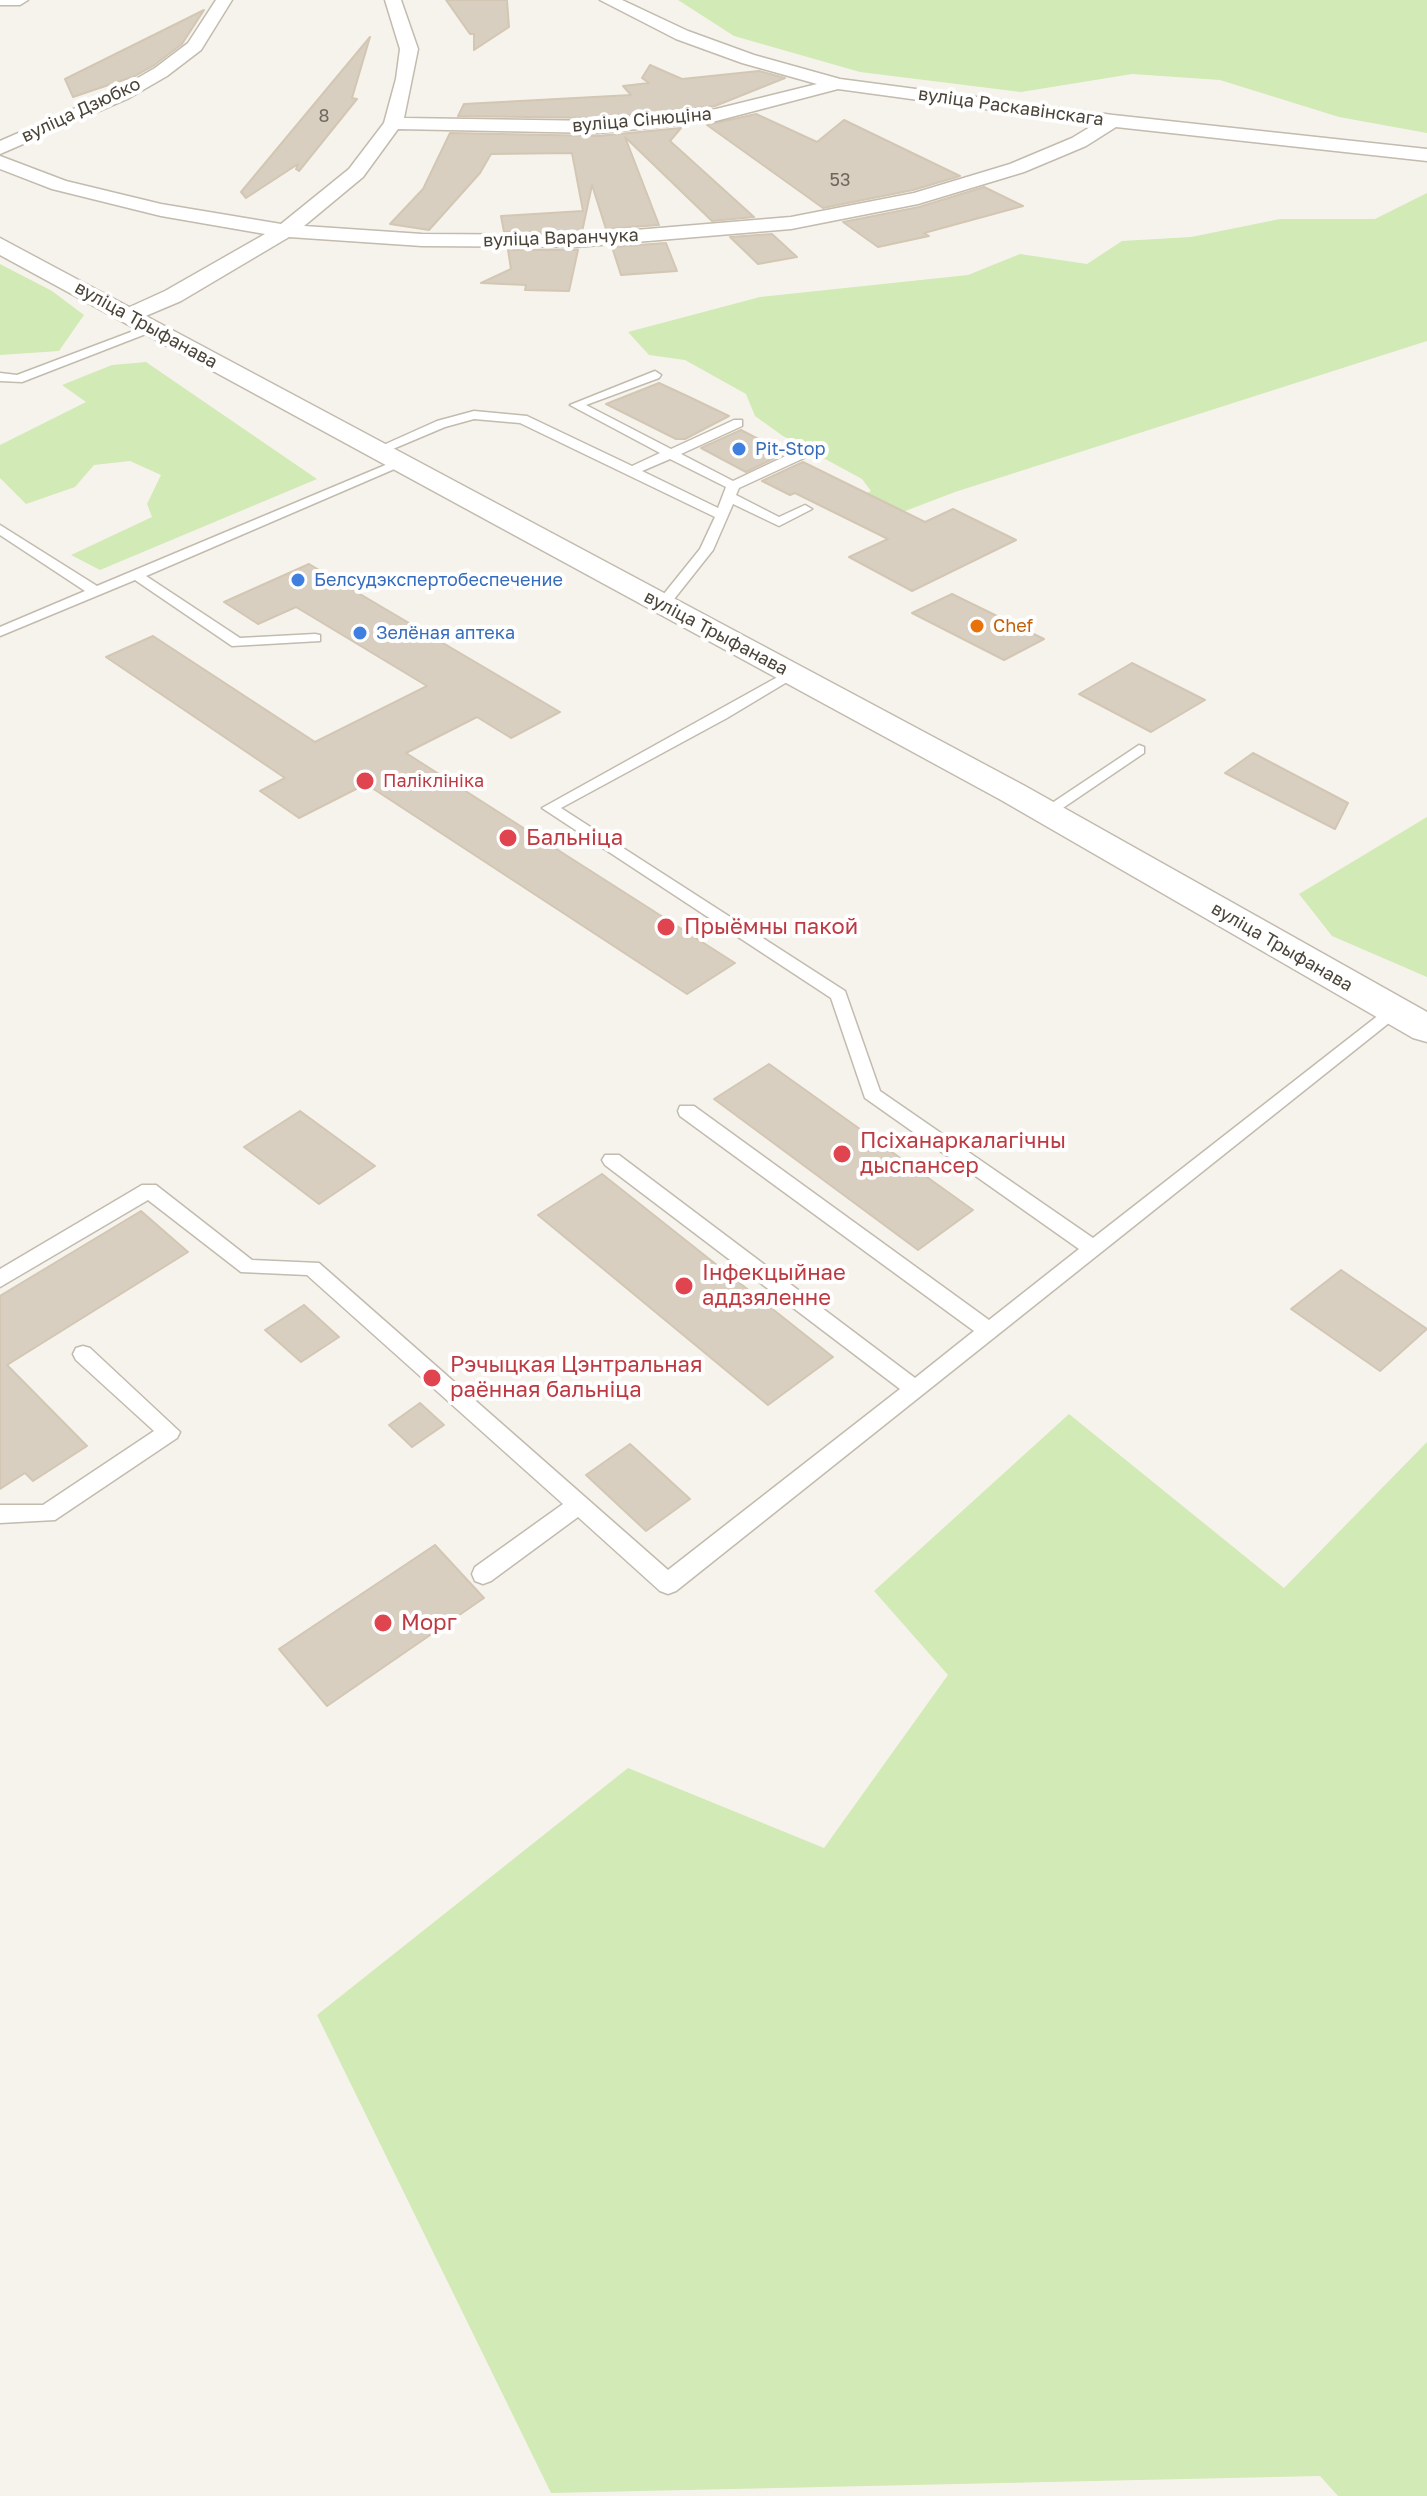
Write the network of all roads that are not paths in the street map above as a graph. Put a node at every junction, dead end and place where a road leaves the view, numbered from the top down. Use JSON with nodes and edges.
{"nodes":[{"id":1,"x":0,"y":0,"type":"edge"},
{"id":2,"x":20,"y":0,"type":"edge"},
{"id":3,"x":224,"y":0,"type":"edge"},
{"id":4,"x":393,"y":0,"type":"edge"},
{"id":5,"x":608,"y":0,"type":"edge"},
{"id":6,"x":839,"y":84,"type":"junction"},
{"id":7,"x":1113,"y":121,"type":"junction"},
{"id":8,"x":393,"y":123,"type":"junction"},
{"id":9,"x":0,"y":148,"type":"edge"},
{"id":10,"x":1427,"y":155,"type":"edge"},
{"id":11,"x":0,"y":162,"type":"edge"},
{"id":12,"x":285,"y":231,"type":"junction"},
{"id":13,"x":0,"y":245,"type":"edge"},
{"id":14,"x":141,"y":322,"type":"junction"},
{"id":15,"x":655,"y":375,"type":"dead end"},
{"id":16,"x":0,"y":377,"type":"edge"},
{"id":17,"x":738,"y":423,"type":"dead end"},
{"id":18,"x":670,"y":454,"type":"junction"},
{"id":19,"x":799,"y":455,"type":"dead end"},
{"id":20,"x":388,"y":457,"type":"junction"},
{"id":21,"x":632,"y":471,"type":"junction"},
{"id":22,"x":731,"y":491,"type":"junction"},
{"id":23,"x":805,"y":509,"type":"dead end"},
{"id":24,"x":722,"y":515,"type":"junction"},
{"id":25,"x":0,"y":529,"type":"edge"},
{"id":26,"x":136,"y":575,"type":"junction"},
{"id":27,"x":96,"y":592,"type":"junction"},
{"id":28,"x":662,"y":605,"type":"junction"},
{"id":29,"x":0,"y":632,"type":"edge"},
{"id":30,"x":315,"y":638,"type":"dead end"},
{"id":31,"x":792,"y":673,"type":"junction"},
{"id":32,"x":1139,"y":750,"type":"dead end"},
{"id":33,"x":1045,"y":813,"type":"junction"},
{"id":34,"x":1395,"y":1011,"type":"junction"},
{"id":35,"x":1427,"y":1029,"type":"edge"},
{"id":36,"x":687,"y":1111,"type":"dead end"},
{"id":37,"x":612,"y":1160,"type":"dead end"},
{"id":38,"x":1094,"y":1249,"type":"junction"},
{"id":39,"x":0,"y":1279,"type":"edge"},
{"id":40,"x":989,"y":1331,"type":"junction"},
{"id":41,"x":83,"y":1354,"type":"dead end"},
{"id":42,"x":915,"y":1389,"type":"junction"},
{"id":43,"x":578,"y":1505,"type":"junction"},
{"id":44,"x":0,"y":1514,"type":"edge"},
{"id":45,"x":483,"y":1574,"type":"dead end"}],
"edges":[{"from":1,"to":2,"type":"street"},
{"from":3,"to":9,"type":"street","name":"вуліца Дзюбко"},
{"from":4,"to":8,"type":"street"},
{"from":5,"to":6,"type":"street","name":"вуліца Раскавінскага"},
{"from":6,"to":7,"type":"street","name":"вуліца Раскавінскага"},
{"from":6,"to":8,"type":"street","name":"вуліца Сінюціна"},
{"from":7,"to":10,"type":"street","name":"вуліца Раскавінскага"},
{"from":7,"to":12,"type":"street","name":"вуліца Варанчука"},
{"from":8,"to":12,"type":"street"},
{"from":11,"to":12,"type":"street","name":"вуліца Варанчука"},
{"from":12,"to":14,"type":"street"},
{"from":13,"to":14,"type":"street","name":"вуліца Трыфанава"},
{"from":14,"to":16,"type":"lane"},
{"from":14,"to":20,"type":"street","name":"вуліца Трыфанава"},
{"from":15,"to":18,"type":"lane"},
{"from":17,"to":18,"type":"lane"},
{"from":18,"to":21,"type":"lane"},
{"from":18,"to":22,"type":"lane"},
{"from":19,"to":22,"type":"lane"},
{"from":20,"to":21,"type":"lane"},
{"from":20,"to":26,"type":"lane"},
{"from":20,"to":28,"type":"street","name":"вуліца Трыфанава"},
{"from":21,"to":24,"type":"lane"},
{"from":22,"to":23,"type":"lane"},
{"from":22,"to":24,"type":"lane"},
{"from":24,"to":28,"type":"lane"},
{"from":25,"to":27,"type":"lane"},
{"from":26,"to":27,"type":"lane"},
{"from":26,"to":30,"type":"lane"},
{"from":27,"to":29,"type":"lane"},
{"from":28,"to":31,"type":"street","name":"вуліца Трыфанава"},
{"from":31,"to":33,"type":"street","name":"вуліца Трыфанава"},
{"from":31,"to":38,"type":"lane"},
{"from":32,"to":33,"type":"lane"},
{"from":33,"to":34,"type":"street","name":"вуліца Трыфанава"},
{"from":34,"to":35,"type":"street","name":"вуліца Трыфанава"},
{"from":34,"to":38,"type":"lane"},
{"from":36,"to":40,"type":"lane"},
{"from":37,"to":42,"type":"lane"},
{"from":38,"to":40,"type":"lane"},
{"from":39,"to":43,"type":"lane"},
{"from":40,"to":42,"type":"lane"},
{"from":41,"to":44,"type":"lane"},
{"from":42,"to":43,"type":"lane"},
{"from":43,"to":45,"type":"lane"}]}
